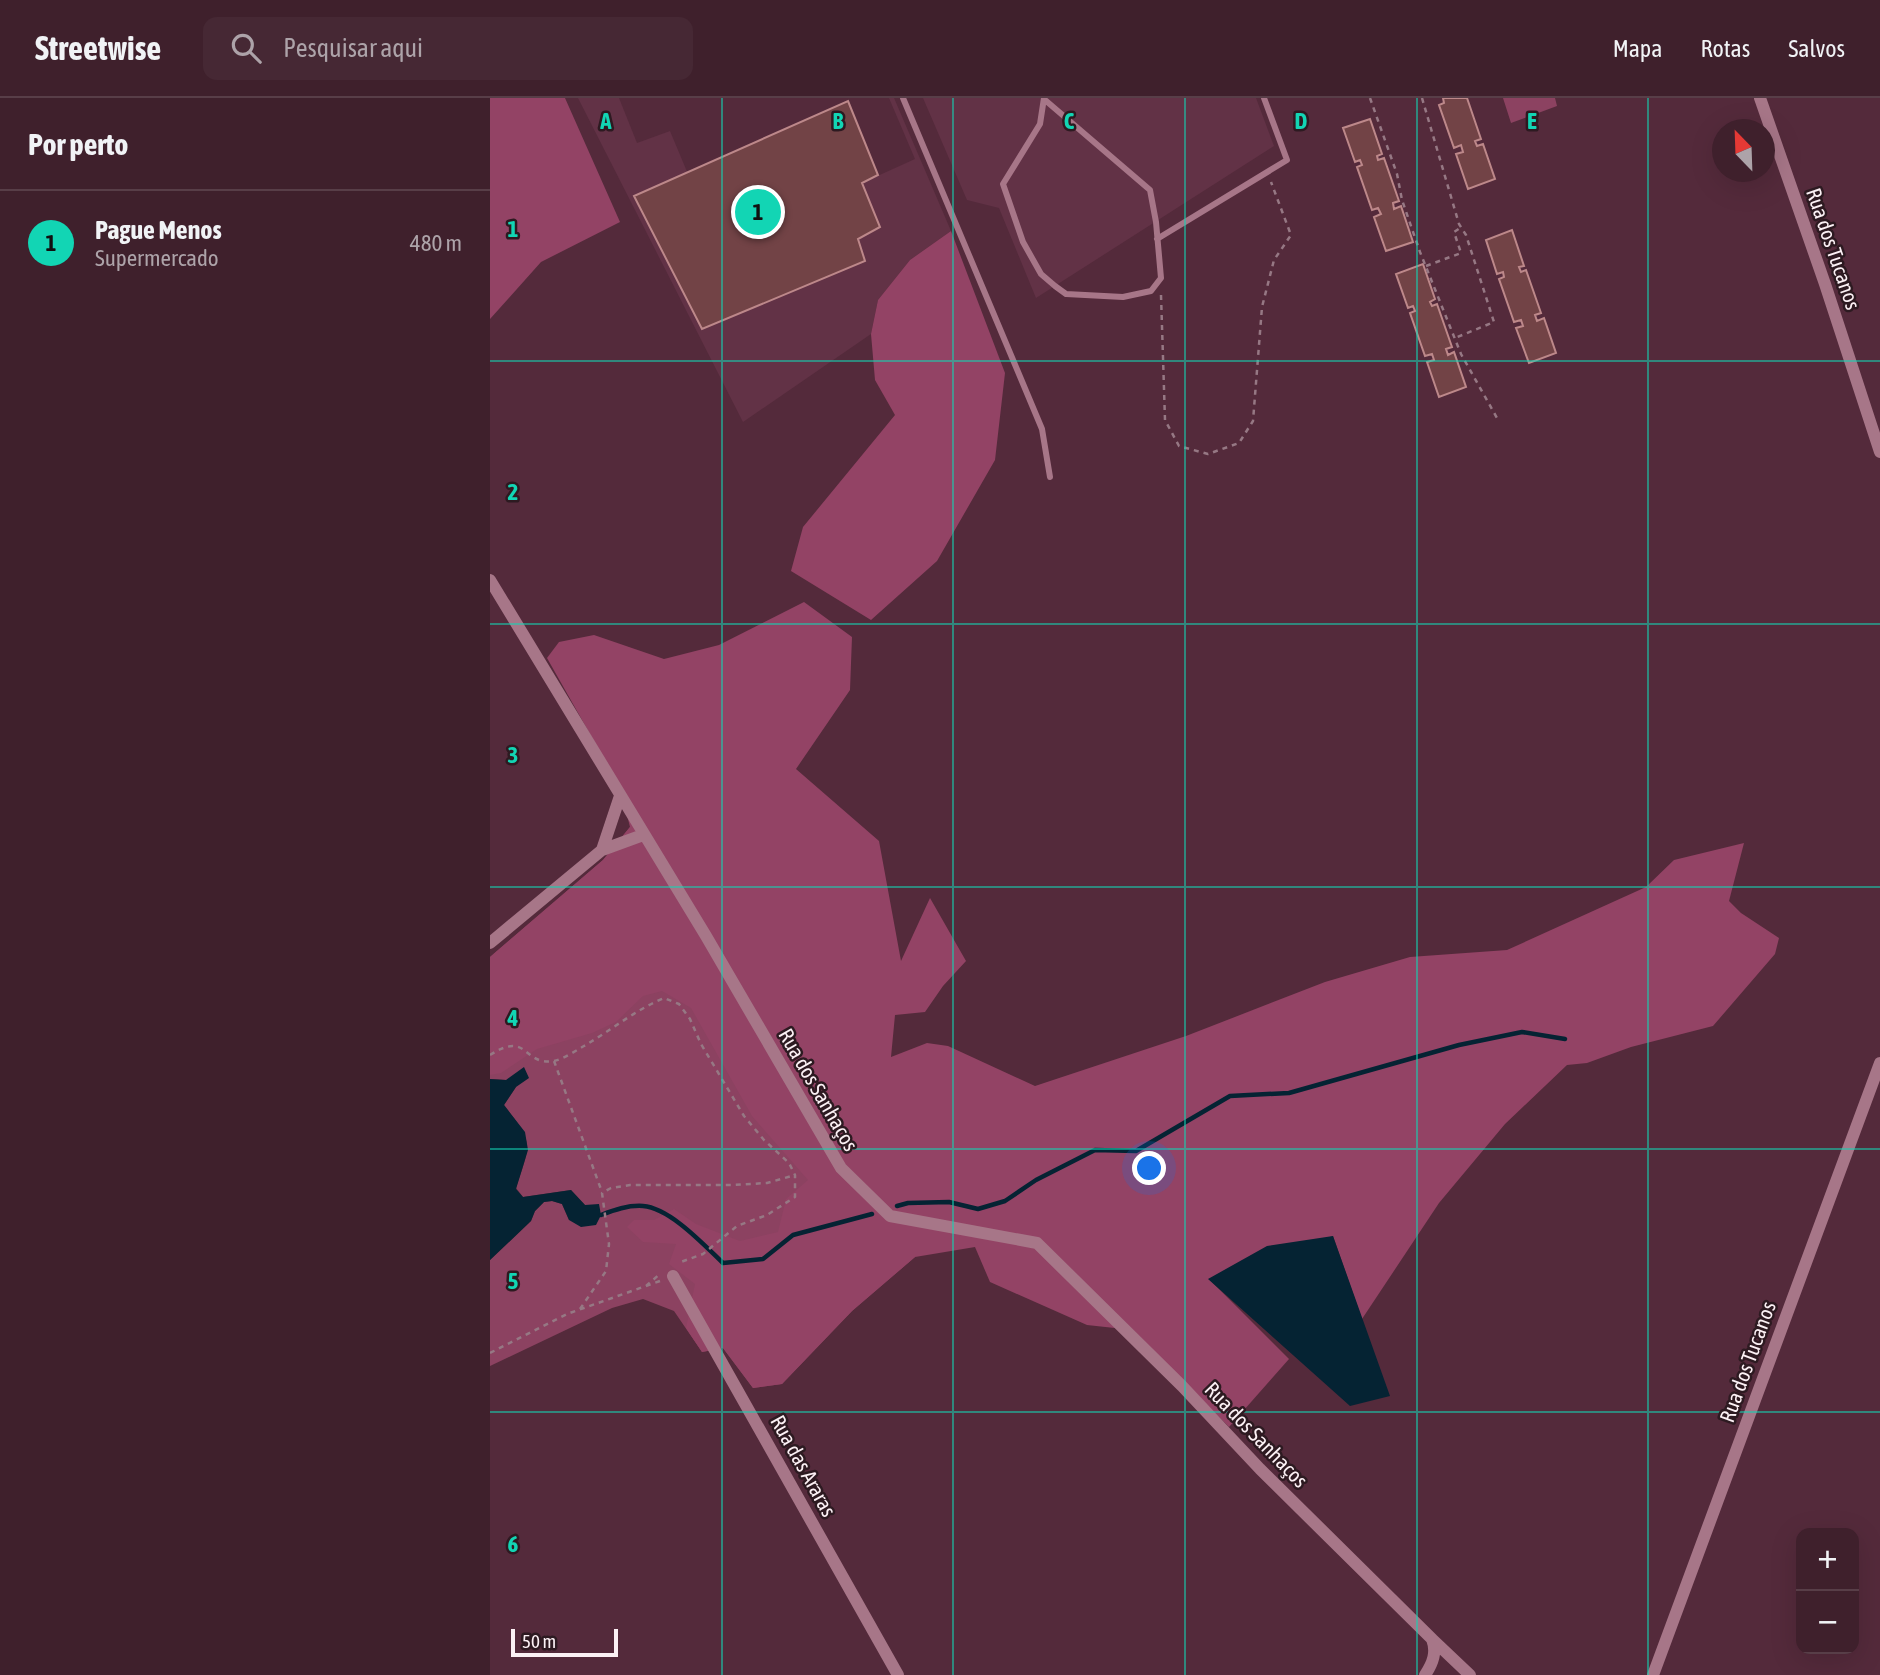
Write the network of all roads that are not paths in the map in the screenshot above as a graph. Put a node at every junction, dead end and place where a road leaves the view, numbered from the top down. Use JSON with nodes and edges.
{"nodes":[{"id":1,"x":903,"y":98,"type":"edge"},
{"id":2,"x":1264,"y":98,"type":"edge"},
{"id":3,"x":1760,"y":98,"type":"edge"},
{"id":4,"x":1045,"y":99,"type":"edge"},
{"id":5,"x":1157,"y":239,"type":"junction"},
{"id":6,"x":1880,"y":452,"type":"edge"},
{"id":7,"x":1050,"y":477,"type":"dead end"},
{"id":8,"x":490,"y":580,"type":"edge"},
{"id":9,"x":620,"y":796,"type":"junction"},
{"id":10,"x":643,"y":835,"type":"junction"},
{"id":11,"x":602,"y":850,"type":"junction"},
{"id":12,"x":490,"y":943,"type":"edge"},
{"id":13,"x":1880,"y":1063,"type":"edge"},
{"id":14,"x":673,"y":1276,"type":"road end"},
{"id":15,"x":1432,"y":1639,"type":"junction"},
{"id":16,"x":898,"y":1675,"type":"edge"},
{"id":17,"x":1425,"y":1675,"type":"edge"},
{"id":18,"x":1470,"y":1675,"type":"edge"},
{"id":19,"x":1653,"y":1675,"type":"edge"}],
"edges":[{"from":1,"to":7,"type":"lane"},
{"from":2,"to":5,"type":"lane"},
{"from":3,"to":6,"type":"street","name":"Rua dos Tucanos"},
{"from":4,"to":5,"type":"lane"},
{"from":4,"to":5,"type":"lane"},
{"from":8,"to":9,"type":"street","name":"Rua dos Sanhaços"},
{"from":9,"to":10,"type":"street","name":"Rua dos Sanhaços"},
{"from":9,"to":11,"type":"street"},
{"from":10,"to":11,"type":"street"},
{"from":10,"to":15,"type":"street","name":"Rua dos Sanhaços"},
{"from":11,"to":12,"type":"street"},
{"from":13,"to":19,"type":"street","name":"Rua dos Tucanos"},
{"from":14,"to":16,"type":"street","name":"Rua das Araras"},
{"from":15,"to":17,"type":"street"},
{"from":15,"to":18,"type":"street","name":"Rua dos Sanhaços"}]}
